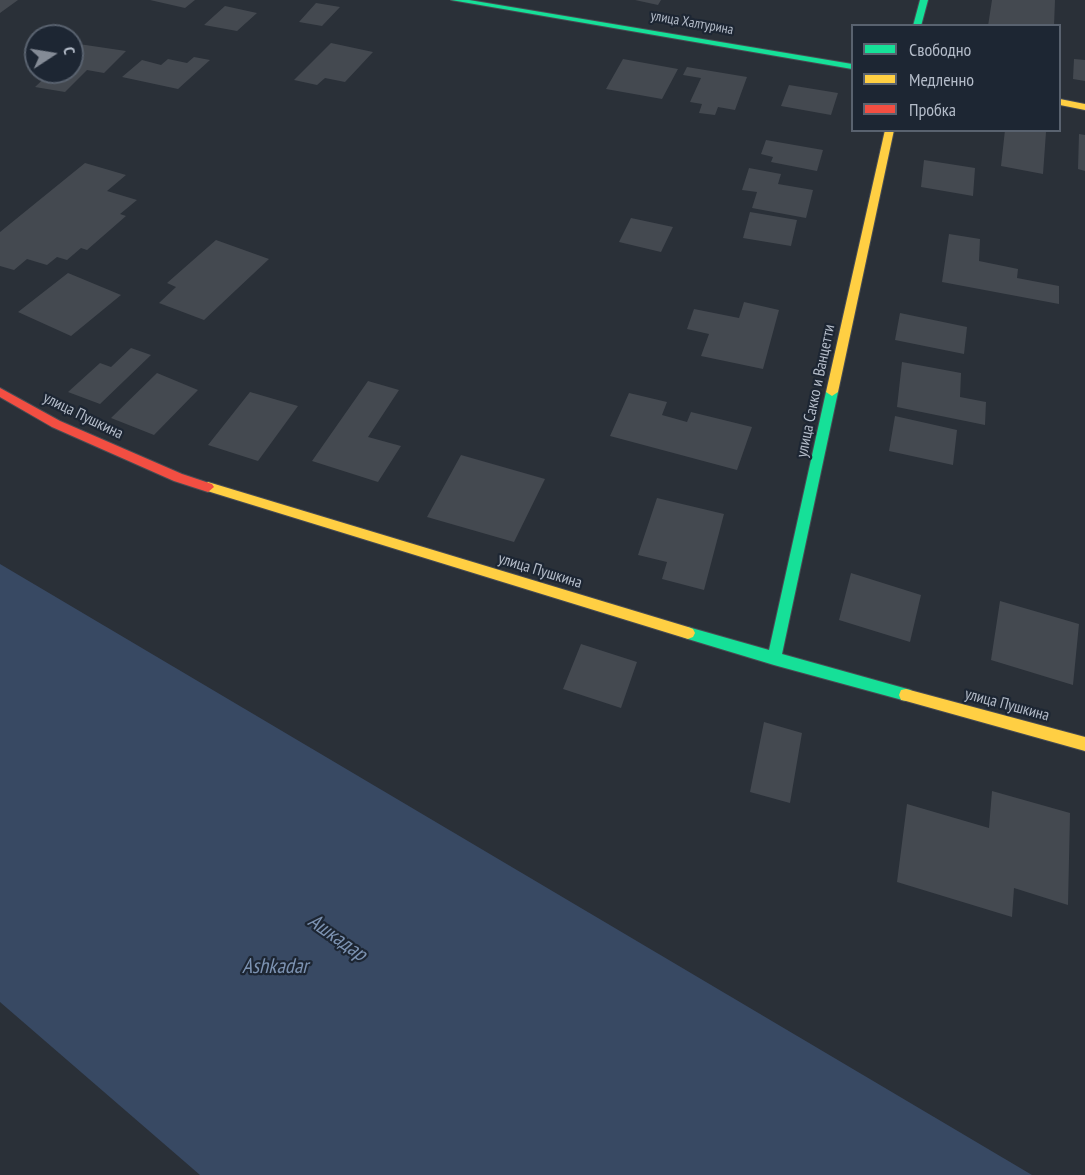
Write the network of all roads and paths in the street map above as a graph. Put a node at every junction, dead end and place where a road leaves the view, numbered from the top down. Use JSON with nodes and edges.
{"nodes":[{"id":1,"x":455,"y":0,"type":"edge"},
{"id":2,"x":924,"y":0,"type":"edge"},
{"id":3,"x":918,"y":24,"type":"edge"},
{"id":4,"x":851,"y":67,"type":"edge"},
{"id":5,"x":1061,"y":102,"type":"edge"},
{"id":6,"x":1085,"y":107,"type":"edge"},
{"id":7,"x":890,"y":132,"type":"edge"},
{"id":8,"x":0,"y":392,"type":"edge"},
{"id":9,"x":774,"y":659,"type":"junction"},
{"id":10,"x":1085,"y":744,"type":"edge"}],
"edges":[{"from":1,"to":4,"type":"street","name":"улица Халтурина"},
{"from":2,"to":3,"type":"street"},
{"from":5,"to":6,"type":"street"},
{"from":7,"to":9,"type":"street","name":"улица Сакко и Ванцетти"},
{"from":8,"to":9,"type":"street","name":"улица Пушкина"},
{"from":9,"to":10,"type":"street","name":"улица Пушкина"}]}
